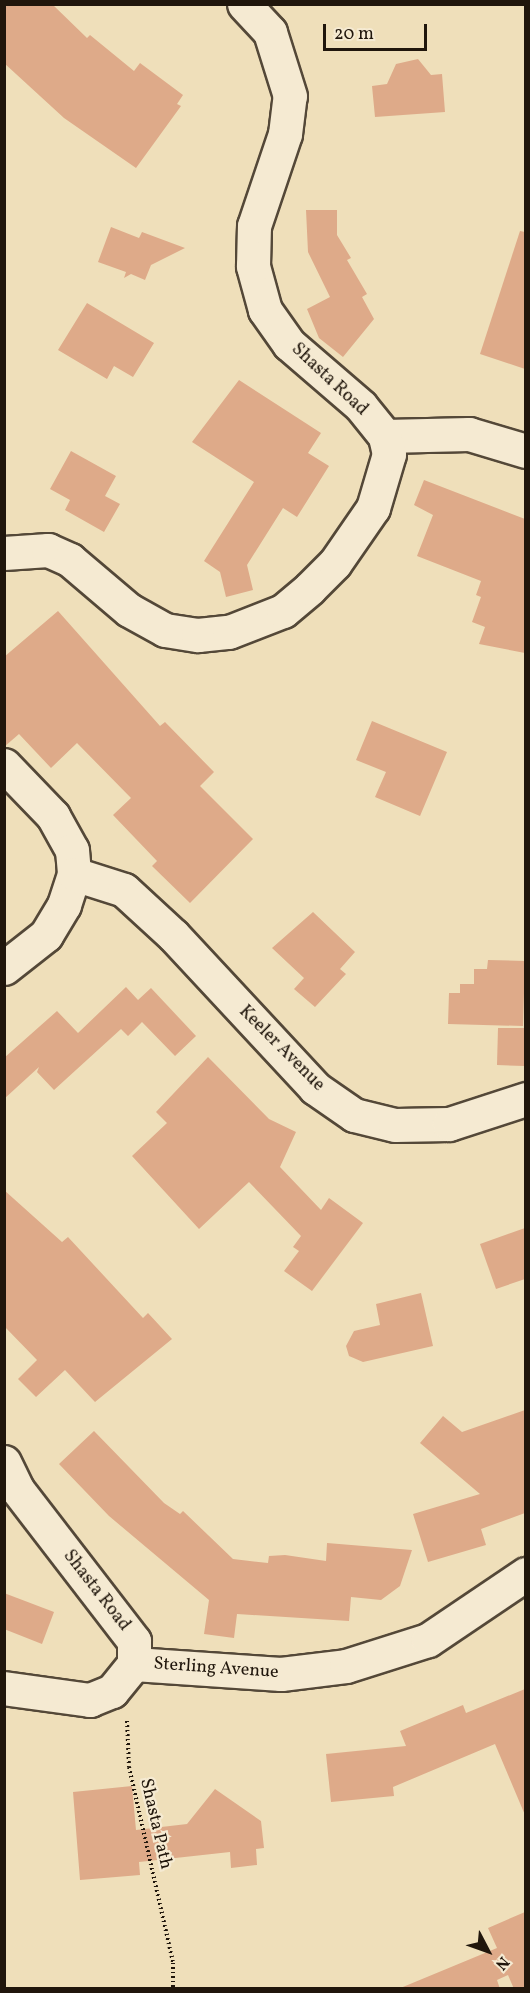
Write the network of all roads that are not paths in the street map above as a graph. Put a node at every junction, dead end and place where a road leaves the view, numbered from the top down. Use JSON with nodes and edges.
{"nodes":[{"id":1,"x":244,"y":4,"type":"edge"},
{"id":2,"x":385,"y":435,"type":"junction"},
{"id":3,"x":525,"y":451,"type":"edge"},
{"id":4,"x":4,"y":553,"type":"edge"},
{"id":5,"x":4,"y":765,"type":"edge"},
{"id":6,"x":74,"y":874,"type":"junction"},
{"id":7,"x":4,"y":968,"type":"edge"},
{"id":8,"x":525,"y":1099,"type":"edge"},
{"id":9,"x":4,"y":1462,"type":"edge"},
{"id":10,"x":525,"y":1574,"type":"edge"},
{"id":11,"x":134,"y":1664,"type":"junction"},
{"id":12,"x":4,"y":1688,"type":"edge"}],
"edges":[{"from":1,"to":2,"type":"street","name":"Shasta Road"},
{"from":2,"to":3,"type":"street"},
{"from":2,"to":4,"type":"street"},
{"from":5,"to":6,"type":"street"},
{"from":6,"to":7,"type":"street"},
{"from":6,"to":8,"type":"street","name":"Keeler Avenue"},
{"from":9,"to":11,"type":"street","name":"Shasta Road"},
{"from":10,"to":11,"type":"street","name":"Sterling Avenue"},
{"from":11,"to":12,"type":"street"}]}
